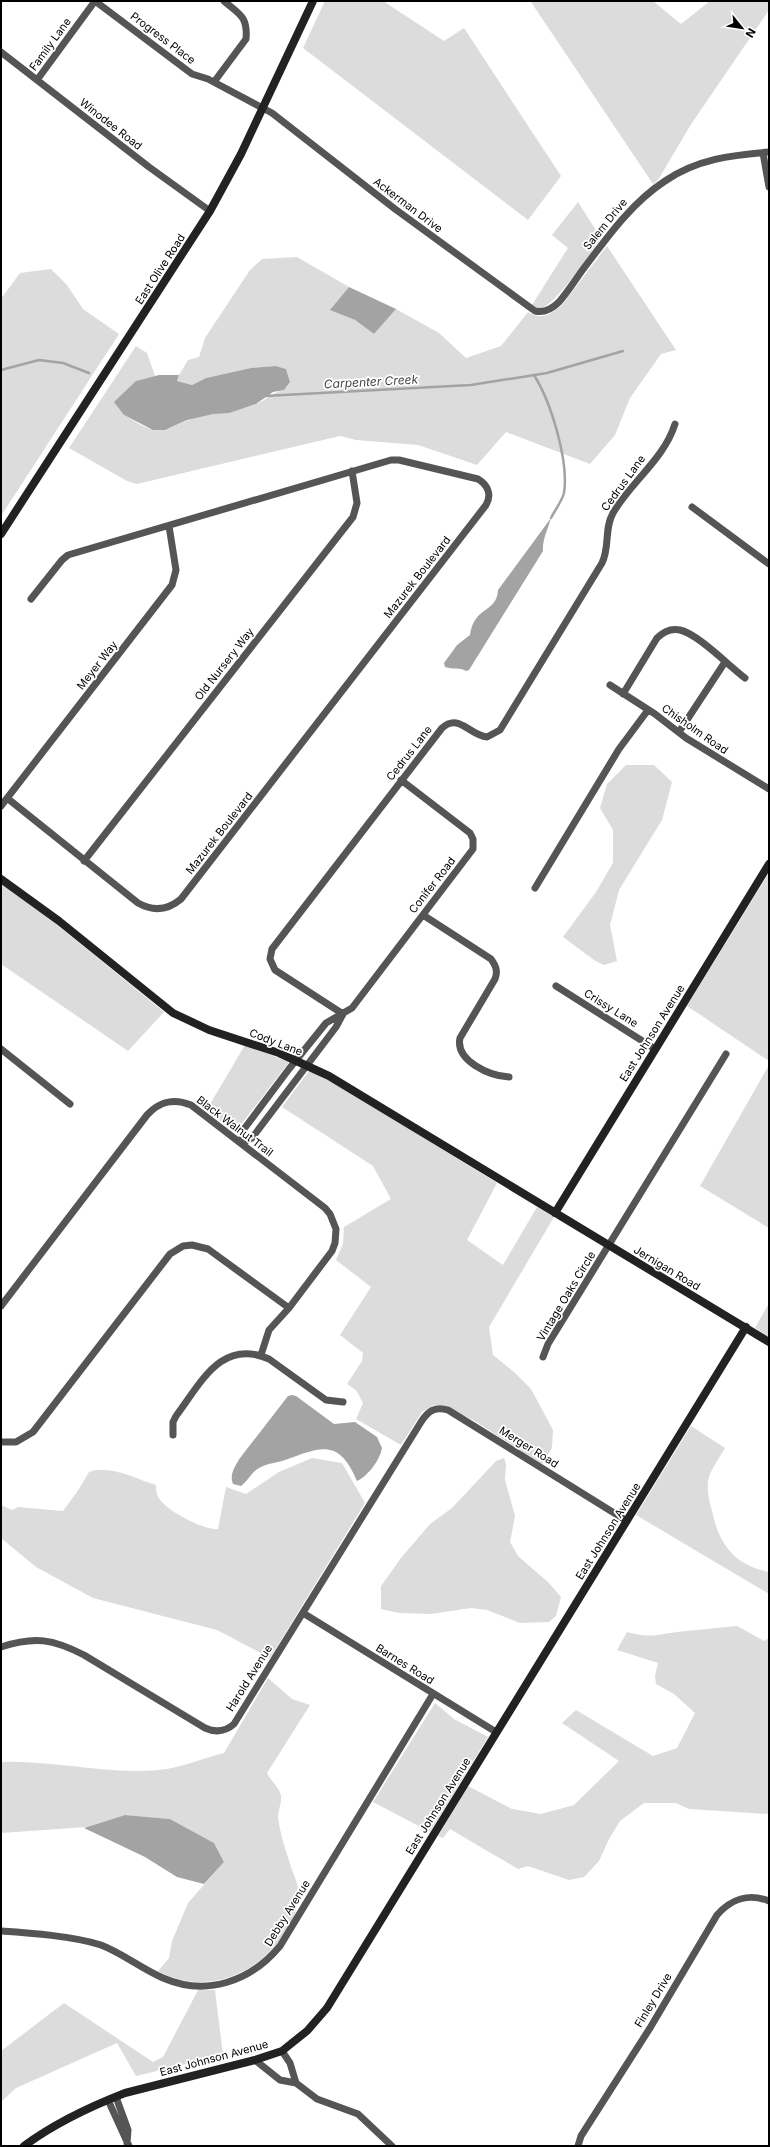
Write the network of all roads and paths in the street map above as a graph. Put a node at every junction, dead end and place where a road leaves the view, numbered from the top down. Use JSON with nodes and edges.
{"nodes":[{"id":1,"x":95,"y":1,"type":"edge"},
{"id":2,"x":224,"y":1,"type":"edge"},
{"id":3,"x":313,"y":1,"type":"edge"},
{"id":4,"x":1,"y":52,"type":"edge"},
{"id":5,"x":37,"y":80,"type":"junction"},
{"id":6,"x":214,"y":82,"type":"junction"},
{"id":7,"x":264,"y":108,"type":"junction"},
{"id":8,"x":766,"y":152,"type":"edge"},
{"id":9,"x":769,"y":187,"type":"edge"},
{"id":10,"x":210,"y":210,"type":"junction"},
{"id":11,"x":542,"y":312,"type":"joint"},
{"id":12,"x":675,"y":424,"type":"dead end"},
{"id":13,"x":352,"y":471,"type":"junction"},
{"id":14,"x":692,"y":506,"type":"dead end"},
{"id":15,"x":169,"y":526,"type":"junction"},
{"id":16,"x":1,"y":534,"type":"edge"},
{"id":17,"x":769,"y":564,"type":"edge"},
{"id":18,"x":31,"y":599,"type":"dead end"},
{"id":19,"x":725,"y":662,"type":"junction"},
{"id":20,"x":745,"y":678,"type":"dead end"},
{"id":21,"x":610,"y":685,"type":"dead end"},
{"id":22,"x":623,"y":694,"type":"junction"},
{"id":23,"x":648,"y":710,"type":"junction"},
{"id":24,"x":679,"y":732,"type":"junction"},
{"id":25,"x":401,"y":780,"type":"junction"},
{"id":26,"x":769,"y":789,"type":"edge"},
{"id":27,"x":7,"y":798,"type":"junction"},
{"id":28,"x":1,"y":806,"type":"edge"},
{"id":29,"x":84,"y":861,"type":"junction"},
{"id":30,"x":769,"y":864,"type":"edge"},
{"id":31,"x":1,"y":879,"type":"edge"},
{"id":32,"x":535,"y":888,"type":"dead end"},
{"id":33,"x":423,"y":915,"type":"junction"},
{"id":34,"x":556,"y":986,"type":"dead end"},
{"id":35,"x":343,"y":1014,"type":"junction"},
{"id":36,"x":1,"y":1049,"type":"edge"},
{"id":37,"x":655,"y":1049,"type":"junction"},
{"id":38,"x":726,"y":1054,"type":"dead end"},
{"id":39,"x":296,"y":1060,"type":"junction"},
{"id":40,"x":307,"y":1066,"type":"junction"},
{"id":41,"x":509,"y":1076,"type":"dead end"},
{"id":42,"x":70,"y":1104,"type":"dead end"},
{"id":43,"x":241,"y":1143,"type":"junction"},
{"id":44,"x":555,"y":1213,"type":"junction"},
{"id":45,"x":609,"y":1246,"type":"junction"},
{"id":46,"x":1,"y":1306,"type":"edge"},
{"id":47,"x":289,"y":1308,"type":"junction"},
{"id":48,"x":746,"y":1327,"type":"junction"},
{"id":49,"x":769,"y":1342,"type":"edge"},
{"id":50,"x":261,"y":1355,"type":"junction"},
{"id":51,"x":543,"y":1357,"type":"dead end"},
{"id":52,"x":343,"y":1402,"type":"dead end"},
{"id":53,"x":421,"y":1422,"type":"joint"},
{"id":54,"x":173,"y":1435,"type":"dead end"},
{"id":55,"x":1,"y":1442,"type":"edge"},
{"id":56,"x":627,"y":1521,"type":"junction"},
{"id":57,"x":303,"y":1613,"type":"junction"},
{"id":58,"x":1,"y":1647,"type":"edge"},
{"id":59,"x":433,"y":1694,"type":"junction"},
{"id":60,"x":496,"y":1732,"type":"junction"},
{"id":61,"x":769,"y":1902,"type":"edge"},
{"id":62,"x":1,"y":1931,"type":"edge"},
{"id":63,"x":282,"y":2051,"type":"junction"},
{"id":64,"x":256,"y":2060,"type":"junction"},
{"id":65,"x":296,"y":2083,"type":"junction"},
{"id":66,"x":116,"y":2097,"type":"junction"},
{"id":67,"x":108,"y":2100,"type":"junction"},
{"id":68,"x":128,"y":2145,"type":"edge"},
{"id":69,"x":24,"y":2146,"type":"edge"},
{"id":70,"x":392,"y":2146,"type":"edge"},
{"id":71,"x":578,"y":2146,"type":"edge"}],
"edges":[{"from":1,"to":5,"type":"street","name":"Family Lane"},
{"from":1,"to":6,"type":"street","name":"Progress Place"},
{"from":2,"to":6,"type":"street"},
{"from":3,"to":7,"type":"main road","name":"East Olive Road"},
{"from":4,"to":5,"type":"street","name":"Winodee Road"},
{"from":5,"to":10,"type":"street","name":"Winodee Road"},
{"from":6,"to":7,"type":"street","name":"Progress Place"},
{"from":7,"to":10,"type":"main road","name":"East Olive Road"},
{"from":7,"to":11,"type":"street","name":"Ackerman Drive"},
{"from":8,"to":9,"type":"street"},
{"from":8,"to":11,"type":"street","name":"Salem Drive"},
{"from":10,"to":16,"type":"main road","name":"East Olive Road"},
{"from":12,"to":25,"type":"street","name":"Cedrus Lane"},
{"from":13,"to":15,"type":"street","name":"Mazurek Boulevard"},
{"from":13,"to":29,"type":"street","name":"Old Nursery Way"},
{"from":13,"to":29,"type":"street","name":"Mazurek Boulevard"},
{"from":14,"to":17,"type":"street"},
{"from":15,"to":18,"type":"street","name":"Mazurek Boulevard"},
{"from":15,"to":27,"type":"street","name":"Meyer Way"},
{"from":19,"to":20,"type":"street"},
{"from":19,"to":22,"type":"street"},
{"from":19,"to":24,"type":"street"},
{"from":21,"to":22,"type":"street","name":"Chisholm Road"},
{"from":22,"to":23,"type":"street","name":"Chisholm Road"},
{"from":23,"to":24,"type":"street","name":"Chisholm Road"},
{"from":23,"to":32,"type":"street"},
{"from":24,"to":26,"type":"street","name":"Chisholm Road"},
{"from":25,"to":33,"type":"street","name":"Conifer Road"},
{"from":25,"to":35,"type":"street","name":"Cedrus Lane"},
{"from":27,"to":28,"type":"street","name":"Meyer Way"},
{"from":27,"to":29,"type":"street","name":"Mazurek Boulevard"},
{"from":30,"to":37,"type":"main road","name":"East Johnson Avenue"},
{"from":31,"to":39,"type":"main road","name":"Cody Lane"},
{"from":33,"to":35,"type":"street","name":"Conifer Road"},
{"from":33,"to":41,"type":"street"},
{"from":34,"to":37,"type":"street","name":"Crissy Lane"},
{"from":35,"to":39,"type":"street","name":"Conifer Road"},
{"from":35,"to":40,"type":"street","name":"Conifer Road"},
{"from":36,"to":42,"type":"street"},
{"from":37,"to":44,"type":"main road","name":"East Johnson Avenue"},
{"from":38,"to":45,"type":"street","name":"Vintage Oaks Circle"},
{"from":39,"to":40,"type":"main road","name":"Cody Lane"},
{"from":39,"to":43,"type":"street","name":"Conifer Road"},
{"from":40,"to":43,"type":"street","name":"Conifer Road"},
{"from":40,"to":44,"type":"main road","name":"Cody Lane"},
{"from":43,"to":46,"type":"street","name":"Black Walnut Trail"},
{"from":43,"to":47,"type":"street","name":"Black Walnut Trail"},
{"from":44,"to":45,"type":"main road","name":"Jernigan Road"},
{"from":45,"to":48,"type":"main road","name":"Jernigan Road"},
{"from":45,"to":51,"type":"street","name":"Vintage Oaks Circle"},
{"from":47,"to":50,"type":"street","name":"Black Walnut Trail"},
{"from":47,"to":55,"type":"street"},
{"from":48,"to":49,"type":"main road","name":"Jernigan Road"},
{"from":48,"to":56,"type":"main road","name":"East Johnson Avenue"},
{"from":50,"to":52,"type":"street"},
{"from":50,"to":54,"type":"street"},
{"from":53,"to":56,"type":"street","name":"Merger Road"},
{"from":53,"to":57,"type":"street","name":"Harold Avenue"},
{"from":56,"to":60,"type":"main road","name":"East Johnson Avenue"},
{"from":57,"to":58,"type":"street","name":"Harold Avenue"},
{"from":57,"to":59,"type":"street","name":"Barnes Road"},
{"from":59,"to":60,"type":"street","name":"Barnes Road"},
{"from":59,"to":62,"type":"street","name":"Debby Avenue"},
{"from":60,"to":63,"type":"main road","name":"East Johnson Avenue"},
{"from":61,"to":71,"type":"street","name":"Finley Drive"},
{"from":63,"to":64,"type":"main road","name":"East Johnson Avenue"},
{"from":63,"to":65,"type":"street"},
{"from":64,"to":65,"type":"street"},
{"from":64,"to":66,"type":"main road","name":"East Johnson Avenue"},
{"from":65,"to":70,"type":"street"},
{"from":66,"to":67,"type":"main road","name":"East Johnson Avenue"},
{"from":66,"to":68,"type":"street"},
{"from":67,"to":68,"type":"street"},
{"from":67,"to":69,"type":"main road","name":"East Johnson Avenue"}]}
